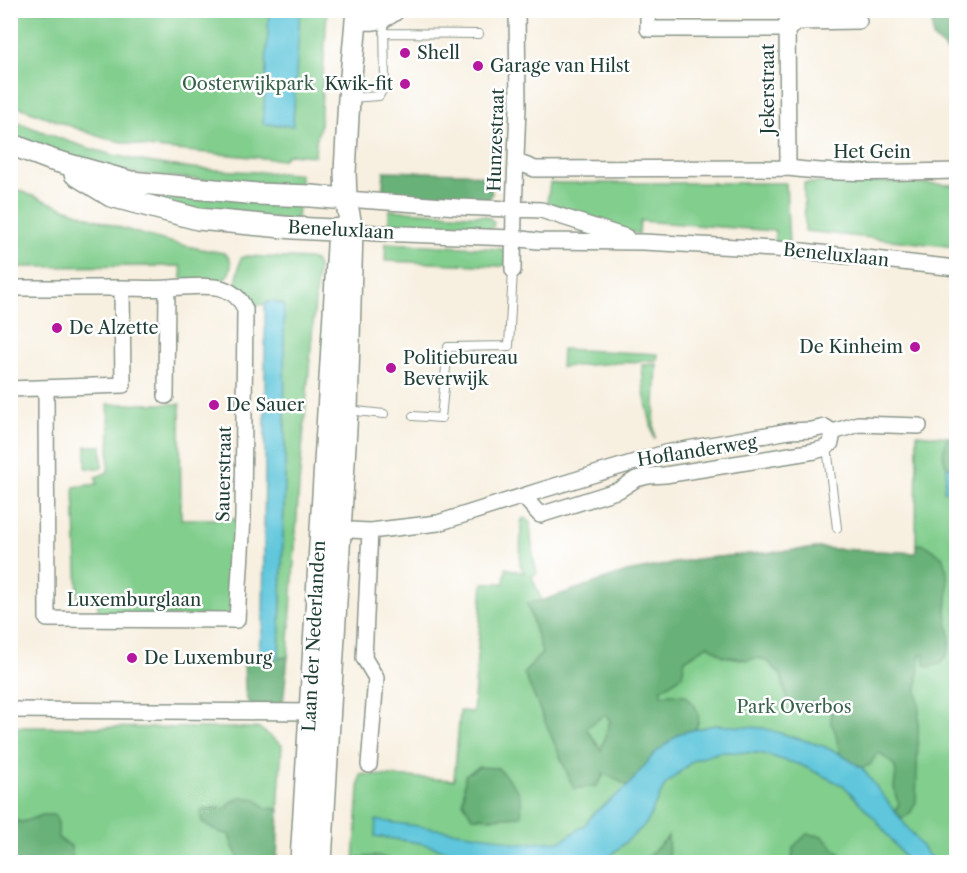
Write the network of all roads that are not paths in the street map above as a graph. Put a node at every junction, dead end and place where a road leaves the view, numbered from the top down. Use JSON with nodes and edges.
{"nodes":[{"id":1,"x":517,"y":10,"type":"edge"},
{"id":2,"x":648,"y":10,"type":"edge"},
{"id":3,"x":787,"y":10,"type":"edge"},
{"id":4,"x":356,"y":16,"type":"edge"},
{"id":5,"x":388,"y":21,"type":"edge"},
{"id":6,"x":859,"y":21,"type":"dead end"},
{"id":7,"x":787,"y":29,"type":"junction"},
{"id":8,"x":479,"y":34,"type":"dead end"},
{"id":9,"x":349,"y":98,"type":"junction"},
{"id":10,"x":10,"y":144,"type":"edge"},
{"id":11,"x":52,"y":160,"type":"junction"},
{"id":12,"x":517,"y":162,"type":"junction"},
{"id":13,"x":788,"y":168,"type":"junction"},
{"id":14,"x":957,"y":171,"type":"edge"},
{"id":15,"x":346,"y":199,"type":"junction"},
{"id":16,"x":514,"y":210,"type":"junction"},
{"id":17,"x":345,"y":230,"type":"junction"},
{"id":18,"x":513,"y":238,"type":"junction"},
{"id":19,"x":643,"y":242,"type":"junction"},
{"id":20,"x":957,"y":268,"type":"edge"},
{"id":21,"x":513,"y":270,"type":"joint"},
{"id":22,"x":10,"y":288,"type":"edge"},
{"id":23,"x":122,"y":288,"type":"junction"},
{"id":24,"x":167,"y":288,"type":"junction"},
{"id":25,"x":46,"y":388,"type":"junction"},
{"id":26,"x":10,"y":389,"type":"edge"},
{"id":27,"x":166,"y":396,"type":"dead end"},
{"id":28,"x":346,"y":410,"type":"junction"},
{"id":29,"x":384,"y":414,"type":"dead end"},
{"id":30,"x":413,"y":416,"type":"dead end"},
{"id":31,"x":919,"y":426,"type":"dead end"},
{"id":32,"x":812,"y":430,"type":"junction"},
{"id":33,"x":833,"y":432,"type":"junction"},
{"id":34,"x":824,"y":448,"type":"junction"},
{"id":35,"x":523,"y":496,"type":"junction"},
{"id":36,"x":837,"y":528,"type":"dead end"},
{"id":37,"x":330,"y":529,"type":"junction"},
{"id":38,"x":370,"y":531,"type":"junction"},
{"id":39,"x":237,"y":620,"type":"joint"},
{"id":40,"x":10,"y":710,"type":"edge"},
{"id":41,"x":320,"y":712,"type":"junction"},
{"id":42,"x":369,"y":765,"type":"dead end"},
{"id":43,"x":301,"y":862,"type":"edge"},
{"id":44,"x":321,"y":862,"type":"edge"}],
"edges":[{"from":1,"to":12,"type":"street","name":"Hunzestraat"},
{"from":2,"to":7,"type":"street"},
{"from":3,"to":7,"type":"street","name":"Jekerstraat"},
{"from":4,"to":5,"type":"street","name":"Laan der Nederlanden"},
{"from":4,"to":9,"type":"main road","name":"Laan der Nederlanden"},
{"from":5,"to":8,"type":"lane","name":"Laan der Nederlanden"},
{"from":5,"to":9,"type":"lane"},
{"from":6,"to":7,"type":"street"},
{"from":7,"to":13,"type":"street","name":"Jekerstraat"},
{"from":9,"to":15,"type":"main road","name":"Laan der Nederlanden"},
{"from":10,"to":11,"type":"main road","name":"Beneluxlaan"},
{"from":11,"to":15,"type":"main road","name":"Beneluxlaan"},
{"from":11,"to":17,"type":"main road","name":"Beneluxlaan"},
{"from":12,"to":13,"type":"street"},
{"from":12,"to":16,"type":"street","name":"Hunzestraat"},
{"from":13,"to":14,"type":"street","name":"Het Gein"},
{"from":15,"to":16,"type":"street","name":"Beneluxlaan"},
{"from":15,"to":17,"type":"main road","name":"Laan der Nederlanden"},
{"from":16,"to":18,"type":"street","name":"Hunzestraat"},
{"from":16,"to":19,"type":"street","name":"Beneluxlaan"},
{"from":17,"to":18,"type":"street","name":"Beneluxlaan"},
{"from":17,"to":28,"type":"main road","name":"Laan der Nederlanden"},
{"from":18,"to":19,"type":"street","name":"Beneluxlaan"},
{"from":18,"to":21,"type":"street","name":"Hunzestraat"},
{"from":19,"to":20,"type":"street","name":"Beneluxlaan"},
{"from":21,"to":30,"type":"lane"},
{"from":22,"to":23,"type":"street","name":"Sauerstraat"},
{"from":23,"to":24,"type":"street","name":"Sauerstraat"},
{"from":23,"to":25,"type":"street"},
{"from":24,"to":27,"type":"street"},
{"from":24,"to":39,"type":"street","name":"Sauerstraat"},
{"from":25,"to":26,"type":"street"},
{"from":25,"to":39,"type":"street","name":"Luxemburglaan"},
{"from":28,"to":29,"type":"lane"},
{"from":28,"to":37,"type":"main road","name":"Laan der Nederlanden"},
{"from":31,"to":33,"type":"street","name":"Hoflanderweg"},
{"from":32,"to":33,"type":"street","name":"Hoflanderweg"},
{"from":32,"to":34,"type":"street"},
{"from":32,"to":35,"type":"street","name":"Hoflanderweg"},
{"from":33,"to":34,"type":"street"},
{"from":34,"to":35,"type":"street","name":"Hoflanderweg"},
{"from":34,"to":36,"type":"lane"},
{"from":35,"to":38,"type":"street","name":"Hoflanderweg"},
{"from":37,"to":38,"type":"street","name":"Hoflanderweg"},
{"from":37,"to":41,"type":"main road","name":"Laan der Nederlanden"},
{"from":38,"to":42,"type":"street"},
{"from":40,"to":41,"type":"street"},
{"from":41,"to":43,"type":"main road","name":"Laan der Nederlanden"},
{"from":41,"to":44,"type":"main road","name":"Laan der Nederlanden"}]}
